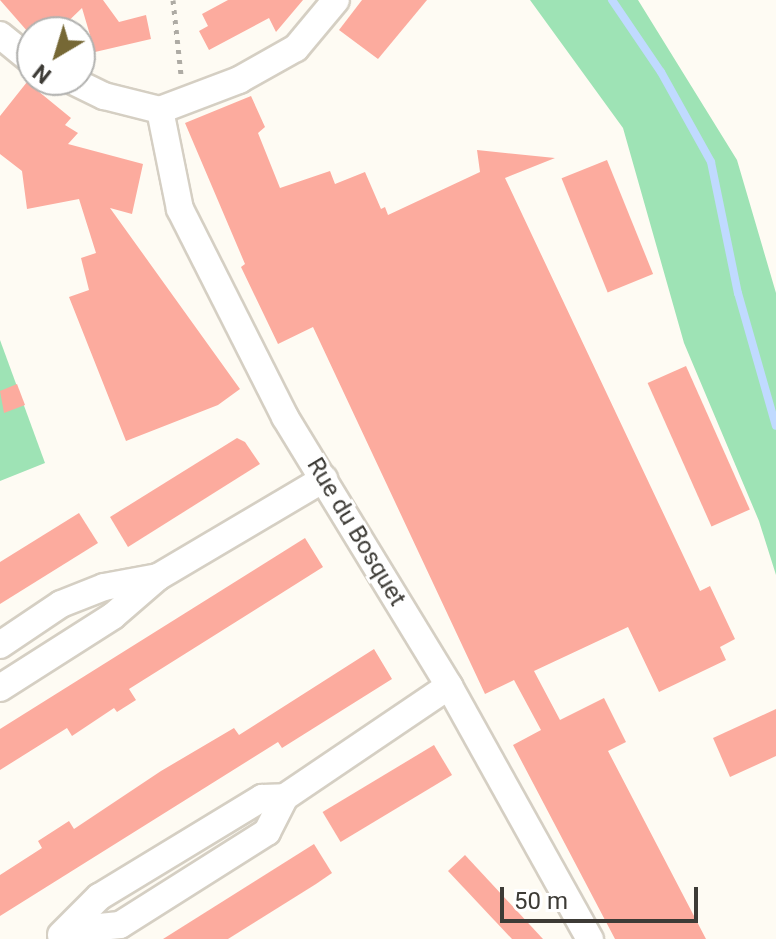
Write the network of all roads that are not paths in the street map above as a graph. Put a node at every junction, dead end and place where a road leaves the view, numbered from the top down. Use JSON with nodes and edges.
{"nodes":[{"id":1,"x":336,"y":0,"type":"edge"},
{"id":2,"x":0,"y":35,"type":"edge"},
{"id":3,"x":16,"y":48,"type":"edge"},
{"id":4,"x":96,"y":92,"type":"edge"},
{"id":5,"x":172,"y":106,"type":"junction"},
{"id":6,"x":324,"y":479,"type":"junction"},
{"id":7,"x":158,"y":577,"type":"junction"},
{"id":8,"x":0,"y":645,"type":"edge"},
{"id":9,"x":449,"y":686,"type":"junction"},
{"id":10,"x":0,"y":688,"type":"edge"},
{"id":11,"x":285,"y":797,"type":"junction"},
{"id":12,"x":62,"y":935,"type":"edge"},
{"id":13,"x":590,"y":939,"type":"edge"}],
"edges":[{"from":1,"to":5,"type":"street"},
{"from":2,"to":3,"type":"street"},
{"from":4,"to":5,"type":"street"},
{"from":5,"to":6,"type":"street","name":"Rue du Bosquet"},
{"from":6,"to":7,"type":"street"},
{"from":6,"to":9,"type":"street","name":"Rue du Bosquet"},
{"from":7,"to":8,"type":"street"},
{"from":7,"to":10,"type":"street"},
{"from":9,"to":11,"type":"street"},
{"from":9,"to":13,"type":"street","name":"Rue du Bosquet"},
{"from":11,"to":12,"type":"street"},
{"from":11,"to":12,"type":"street"}]}
